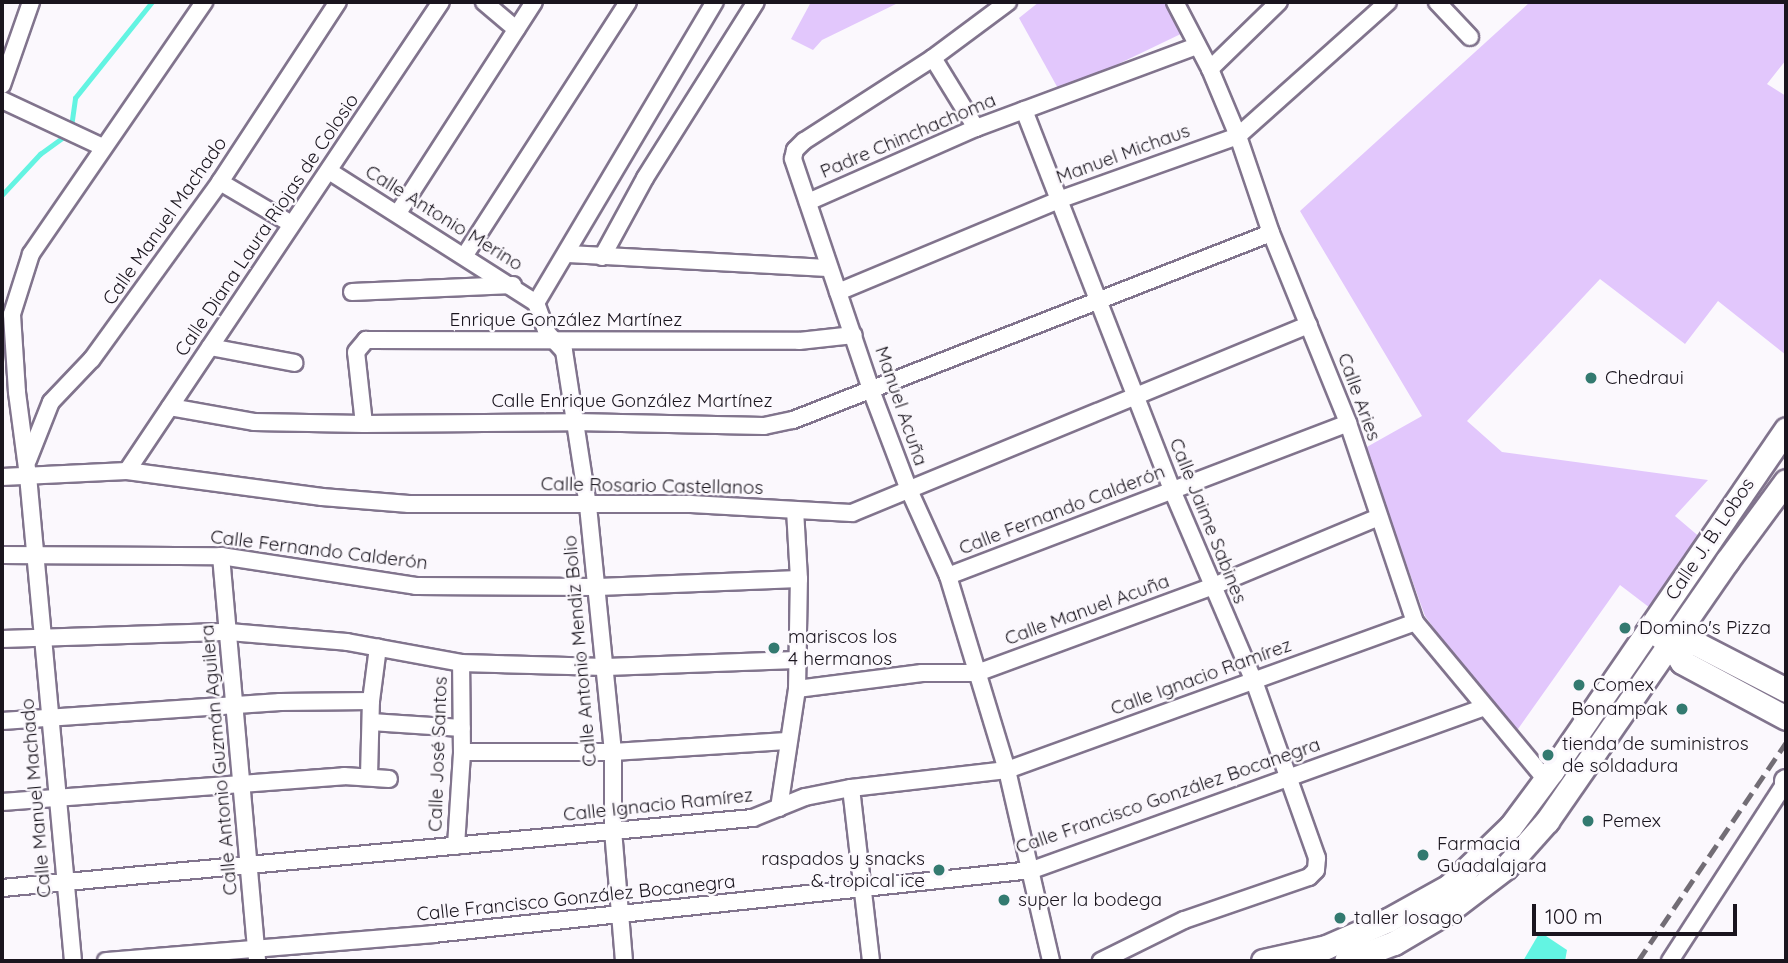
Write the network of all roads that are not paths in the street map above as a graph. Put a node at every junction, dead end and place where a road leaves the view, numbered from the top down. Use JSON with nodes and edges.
{"nodes":[{"id":1,"x":31,"y":2,"type":"edge"},
{"id":2,"x":204,"y":2,"type":"edge"},
{"id":3,"x":338,"y":2,"type":"edge"},
{"id":4,"x":441,"y":2,"type":"edge"},
{"id":5,"x":484,"y":2,"type":"edge"},
{"id":6,"x":534,"y":2,"type":"edge"},
{"id":7,"x":628,"y":2,"type":"edge"},
{"id":8,"x":715,"y":2,"type":"edge"},
{"id":9,"x":756,"y":2,"type":"edge"},
{"id":10,"x":1008,"y":2,"type":"edge"},
{"id":11,"x":1175,"y":2,"type":"edge"},
{"id":12,"x":1279,"y":2,"type":"edge"},
{"id":13,"x":1388,"y":2,"type":"edge"},
{"id":14,"x":1437,"y":2,"type":"edge"},
{"id":15,"x":516,"y":29,"type":"junction"},
{"id":16,"x":1470,"y":37,"type":"dead end"},
{"id":17,"x":1197,"y":46,"type":"junction"},
{"id":18,"x":933,"y":58,"type":"junction"},
{"id":19,"x":1210,"y":69,"type":"junction"},
{"id":20,"x":2,"y":85,"type":"edge"},
{"id":21,"x":2,"y":100,"type":"edge"},
{"id":22,"x":1024,"y":110,"type":"junction"},
{"id":23,"x":976,"y":128,"type":"junction"},
{"id":24,"x":1238,"y":136,"type":"junction"},
{"id":25,"x":103,"y":147,"type":"junction"},
{"id":26,"x":795,"y":150,"type":"joint"},
{"id":27,"x":329,"y":171,"type":"junction"},
{"id":28,"x":220,"y":182,"type":"junction"},
{"id":29,"x":1060,"y":199,"type":"junction"},
{"id":30,"x":808,"y":202,"type":"junction"},
{"id":31,"x":398,"y":213,"type":"junction"},
{"id":32,"x":290,"y":223,"type":"junction"},
{"id":33,"x":1271,"y":233,"type":"junction"},
{"id":34,"x":567,"y":254,"type":"junction"},
{"id":35,"x":465,"y":255,"type":"junction"},
{"id":36,"x":602,"y":257,"type":"junction"},
{"id":37,"x":829,"y":268,"type":"junction"},
{"id":38,"x":513,"y":285,"type":"junction"},
{"id":39,"x":352,"y":292,"type":"dead end"},
{"id":40,"x":838,"y":292,"type":"junction"},
{"id":41,"x":1097,"y":299,"type":"junction"},
{"id":42,"x":536,"y":303,"type":"junction"},
{"id":43,"x":7,"y":314,"type":"edge"},
{"id":44,"x":1309,"y":325,"type":"junction"},
{"id":45,"x":854,"y":335,"type":"junction"},
{"id":46,"x":556,"y":340,"type":"junction"},
{"id":47,"x":211,"y":347,"type":"junction"},
{"id":48,"x":295,"y":363,"type":"dead end"},
{"id":49,"x":871,"y":390,"type":"junction"},
{"id":50,"x":9,"y":392,"type":"edge"},
{"id":51,"x":1136,"y":396,"type":"junction"},
{"id":52,"x":170,"y":407,"type":"junction"},
{"id":53,"x":574,"y":422,"type":"junction"},
{"id":54,"x":1348,"y":423,"type":"junction"},
{"id":55,"x":365,"y":424,"type":"junction"},
{"id":56,"x":1786,"y":429,"type":"edge"},
{"id":57,"x":1786,"y":464,"type":"edge"},
{"id":58,"x":28,"y":469,"type":"junction"},
{"id":59,"x":127,"y":471,"type":"junction"},
{"id":60,"x":2,"y":477,"type":"edge"},
{"id":61,"x":1786,"y":481,"type":"edge"},
{"id":62,"x":909,"y":490,"type":"junction"},
{"id":63,"x":1172,"y":490,"type":"junction"},
{"id":64,"x":588,"y":506,"type":"junction"},
{"id":65,"x":795,"y":510,"type":"junction"},
{"id":66,"x":1759,"y":515,"type":"junction"},
{"id":67,"x":1379,"y":517,"type":"junction"},
{"id":68,"x":34,"y":554,"type":"junction"},
{"id":69,"x":2,"y":555,"type":"edge"},
{"id":70,"x":221,"y":556,"type":"junction"},
{"id":71,"x":948,"y":576,"type":"junction"},
{"id":72,"x":799,"y":579,"type":"junction"},
{"id":73,"x":598,"y":587,"type":"junction"},
{"id":74,"x":1211,"y":587,"type":"junction"},
{"id":75,"x":1416,"y":622,"type":"junction"},
{"id":76,"x":1650,"y":629,"type":"junction"},
{"id":77,"x":229,"y":632,"type":"junction"},
{"id":78,"x":41,"y":636,"type":"junction"},
{"id":79,"x":2,"y":639,"type":"edge"},
{"id":80,"x":1670,"y":643,"type":"junction"},
{"id":81,"x":378,"y":647,"type":"junction"},
{"id":82,"x":796,"y":660,"type":"junction"},
{"id":83,"x":461,"y":663,"type":"junction"},
{"id":84,"x":606,"y":667,"type":"junction"},
{"id":85,"x":977,"y":673,"type":"junction"},
{"id":86,"x":1254,"y":681,"type":"junction"},
{"id":87,"x":797,"y":689,"type":"junction"},
{"id":88,"x":1786,"y":690,"type":"edge"},
{"id":89,"x":371,"y":701,"type":"junction"},
{"id":90,"x":236,"y":705,"type":"junction"},
{"id":91,"x":1484,"y":708,"type":"junction"},
{"id":92,"x":50,"y":718,"type":"junction"},
{"id":93,"x":1786,"y":718,"type":"edge"},
{"id":94,"x":2,"y":721,"type":"edge"},
{"id":95,"x":371,"y":722,"type":"junction"},
{"id":96,"x":462,"y":728,"type":"junction"},
{"id":97,"x":787,"y":741,"type":"junction"},
{"id":98,"x":462,"y":752,"type":"junction"},
{"id":99,"x":613,"y":752,"type":"junction"},
{"id":100,"x":1007,"y":770,"type":"junction"},
{"id":101,"x":369,"y":776,"type":"junction"},
{"id":102,"x":1289,"y":778,"type":"junction"},
{"id":103,"x":389,"y":779,"type":"dead end"},
{"id":104,"x":1546,"y":780,"type":"junction"},
{"id":105,"x":243,"y":783,"type":"junction"},
{"id":106,"x":1786,"y":783,"type":"edge"},
{"id":107,"x":851,"y":788,"type":"junction"},
{"id":108,"x":60,"y":797,"type":"junction"},
{"id":109,"x":2,"y":802,"type":"edge"},
{"id":110,"x":779,"y":808,"type":"junction"},
{"id":111,"x":613,"y":831,"type":"junction"},
{"id":112,"x":456,"y":846,"type":"junction"},
{"id":113,"x":249,"y":863,"type":"junction"},
{"id":114,"x":1032,"y":870,"type":"junction"},
{"id":115,"x":64,"y":883,"type":"junction"},
{"id":116,"x":2,"y":888,"type":"edge"},
{"id":117,"x":862,"y":889,"type":"junction"},
{"id":118,"x":618,"y":915,"type":"junction"},
{"id":119,"x":256,"y":955,"type":"edge"},
{"id":120,"x":73,"y":961,"type":"edge"},
{"id":121,"x":106,"y":961,"type":"edge"},
{"id":122,"x":624,"y":961,"type":"edge"},
{"id":123,"x":871,"y":961,"type":"edge"},
{"id":124,"x":1051,"y":961,"type":"edge"},
{"id":125,"x":1101,"y":961,"type":"edge"},
{"id":126,"x":1263,"y":961,"type":"edge"},
{"id":127,"x":1346,"y":961,"type":"edge"},
{"id":128,"x":1670,"y":961,"type":"edge"}],
"edges":[{"from":1,"to":20,"type":"street"},
{"from":2,"to":25,"type":"street","name":"Calle Manuel Machado"},
{"from":3,"to":28,"type":"street","name":"Calle Manuel Machado"},
{"from":4,"to":27,"type":"street","name":"Calle Diana Laura Riojas de Colosio"},
{"from":5,"to":15,"type":"street"},
{"from":6,"to":15,"type":"street"},
{"from":7,"to":35,"type":"street"},
{"from":8,"to":34,"type":"street"},
{"from":9,"to":36,"type":"street"},
{"from":10,"to":18,"type":"street","name":"Padre Chinchachoma"},
{"from":11,"to":17,"type":"street","name":"Calle Aries"},
{"from":12,"to":19,"type":"street"},
{"from":13,"to":24,"type":"street","name":"Manuel Michaus"},
{"from":14,"to":16,"type":"street"},
{"from":15,"to":31,"type":"street"},
{"from":17,"to":19,"type":"street","name":"Calle Aries"},
{"from":17,"to":22,"type":"street","name":"Padre Chinchachoma"},
{"from":18,"to":23,"type":"street"},
{"from":18,"to":26,"type":"street","name":"Padre Chinchachoma"},
{"from":19,"to":24,"type":"street","name":"Calle Aries"},
{"from":21,"to":25,"type":"street"},
{"from":22,"to":23,"type":"street","name":"Padre Chinchachoma"},
{"from":22,"to":29,"type":"street","name":"Calle Jaime Sabines"},
{"from":23,"to":30,"type":"street","name":"Padre Chinchachoma"},
{"from":24,"to":29,"type":"street","name":"Manuel Michaus"},
{"from":24,"to":33,"type":"street","name":"Calle Aries"},
{"from":25,"to":43,"type":"street","name":"Calle Manuel Machado"},
{"from":26,"to":30,"type":"street","name":"Manuel Acuña"},
{"from":27,"to":31,"type":"street","name":"Calle Antonio Merino"},
{"from":27,"to":32,"type":"street","name":"Calle Diana Laura Riojas de Colosio"},
{"from":28,"to":32,"type":"street"},
{"from":28,"to":58,"type":"street","name":"Calle Manuel Machado"},
{"from":29,"to":40,"type":"street","name":"Manuel Michaus"},
{"from":29,"to":41,"type":"street","name":"Calle Jaime Sabines"},
{"from":30,"to":37,"type":"street","name":"Manuel Acuña"},
{"from":31,"to":35,"type":"street","name":"Calle Antonio Merino"},
{"from":32,"to":47,"type":"street","name":"Calle Diana Laura Riojas de Colosio"},
{"from":33,"to":41,"type":"street","name":"Calle Enrique González Martínez"},
{"from":33,"to":44,"type":"street","name":"Calle Aries"},
{"from":34,"to":36,"type":"street"},
{"from":34,"to":42,"type":"street"},
{"from":35,"to":38,"type":"street","name":"Calle Antonio Merino"},
{"from":36,"to":37,"type":"street"},
{"from":37,"to":40,"type":"street","name":"Manuel Acuña"},
{"from":38,"to":39,"type":"street"},
{"from":38,"to":42,"type":"street","name":"Calle Antonio Merino"},
{"from":40,"to":45,"type":"street","name":"Manuel Acuña"},
{"from":41,"to":49,"type":"street","name":"Calle Enrique González Martínez"},
{"from":41,"to":51,"type":"street","name":"Calle Jaime Sabines"},
{"from":42,"to":46,"type":"street","name":"Calle Antonio Mendiz Bolio"},
{"from":43,"to":50,"type":"street","name":"Calle Manuel Machado"},
{"from":44,"to":51,"type":"street","name":"Calle Rosario Castellanos"},
{"from":44,"to":54,"type":"street","name":"Calle Aries"},
{"from":45,"to":46,"type":"street","name":"Enrique González Martínez"},
{"from":45,"to":49,"type":"street","name":"Manuel Acuña"},
{"from":46,"to":53,"type":"street","name":"Calle Antonio Mendiz Bolio"},
{"from":46,"to":55,"type":"street","name":"Enrique González Martínez"},
{"from":47,"to":48,"type":"street"},
{"from":47,"to":52,"type":"street","name":"Calle Diana Laura Riojas de Colosio"},
{"from":49,"to":53,"type":"street","name":"Calle Enrique González Martínez"},
{"from":49,"to":62,"type":"street","name":"Manuel Acuña"},
{"from":50,"to":58,"type":"street","name":"Calle Manuel Machado"},
{"from":51,"to":62,"type":"street","name":"Calle Rosario Castellanos"},
{"from":51,"to":63,"type":"street","name":"Calle Jaime Sabines"},
{"from":52,"to":55,"type":"street","name":"Calle Enrique González Martínez"},
{"from":52,"to":59,"type":"street","name":"Calle Diana Laura Riojas de Colosio"},
{"from":53,"to":55,"type":"street","name":"Calle Enrique González Martínez"},
{"from":53,"to":64,"type":"street","name":"Calle Antonio Mendiz Bolio"},
{"from":54,"to":63,"type":"street","name":"Calle Fernando Calderón"},
{"from":54,"to":67,"type":"street","name":"Calle Aries"},
{"from":56,"to":76,"type":"main road","name":"Calle J. B. Lobos"},
{"from":57,"to":66,"type":"main road"},
{"from":58,"to":59,"type":"street","name":"Calle Rosario Castellanos"},
{"from":58,"to":60,"type":"street","name":"Calle Rosario Castellanos"},
{"from":58,"to":68,"type":"street","name":"Calle Manuel Machado"},
{"from":59,"to":64,"type":"street","name":"Calle Rosario Castellanos"},
{"from":61,"to":66,"type":"main road","name":"Calle J. B. Lobos"},
{"from":62,"to":65,"type":"street","name":"Calle Rosario Castellanos"},
{"from":62,"to":71,"type":"street","name":"Manuel Acuña"},
{"from":63,"to":71,"type":"street","name":"Calle Fernando Calderón"},
{"from":63,"to":74,"type":"street","name":"Calle Jaime Sabines"},
{"from":64,"to":65,"type":"street","name":"Calle Rosario Castellanos"},
{"from":64,"to":73,"type":"street","name":"Calle Antonio Mendiz Bolio"},
{"from":65,"to":72,"type":"street"},
{"from":66,"to":80,"type":"main road","name":"Calle J. B. Lobos"},
{"from":67,"to":74,"type":"street","name":"Calle Manuel Acuña"},
{"from":67,"to":75,"type":"street","name":"Calle Aries"},
{"from":68,"to":69,"type":"street","name":"Calle Fernando Calderón"},
{"from":68,"to":70,"type":"street","name":"Calle Fernando Calderón"},
{"from":68,"to":78,"type":"street","name":"Calle Manuel Machado"},
{"from":70,"to":73,"type":"street","name":"Calle Fernando Calderón"},
{"from":70,"to":77,"type":"street","name":"Calle Antonio Guzmán Aguilera"},
{"from":71,"to":85,"type":"street","name":"Manuel Acuña"},
{"from":72,"to":73,"type":"street","name":"Calle Fernando Calderón"},
{"from":72,"to":82,"type":"street"},
{"from":73,"to":84,"type":"street","name":"Calle Antonio Mendiz Bolio"},
{"from":74,"to":85,"type":"street","name":"Calle Manuel Acuña"},
{"from":74,"to":86,"type":"street","name":"Calle Jaime Sabines"},
{"from":75,"to":86,"type":"street","name":"Calle Ignacio Ramírez"},
{"from":75,"to":91,"type":"street","name":"Calle Aries"},
{"from":76,"to":80,"type":"main road"},
{"from":76,"to":104,"type":"main road","name":"Calle J. B. Lobos"},
{"from":77,"to":78,"type":"street"},
{"from":77,"to":81,"type":"street"},
{"from":77,"to":90,"type":"street","name":"Calle Antonio Guzmán Aguilera"},
{"from":78,"to":79,"type":"street"},
{"from":78,"to":92,"type":"street","name":"Calle Manuel Machado"},
{"from":80,"to":88,"type":"main road"},
{"from":80,"to":93,"type":"main road"},
{"from":80,"to":127,"type":"main road","name":"Calle J. B. Lobos"},
{"from":81,"to":83,"type":"street"},
{"from":81,"to":89,"type":"street"},
{"from":82,"to":84,"type":"street"},
{"from":82,"to":87,"type":"street"},
{"from":83,"to":84,"type":"street"},
{"from":83,"to":96,"type":"street","name":"Calle José Santos"},
{"from":84,"to":99,"type":"street","name":"Calle Antonio Mendiz Bolio"},
{"from":85,"to":87,"type":"street","name":"Calle Manuel Acuña"},
{"from":85,"to":100,"type":"street","name":"Manuel Acuña"},
{"from":86,"to":100,"type":"street","name":"Calle Ignacio Ramírez"},
{"from":86,"to":102,"type":"street","name":"Calle Jaime Sabines"},
{"from":87,"to":97,"type":"street"},
{"from":89,"to":90,"type":"street"},
{"from":89,"to":95,"type":"street"},
{"from":90,"to":92,"type":"street"},
{"from":90,"to":105,"type":"street","name":"Calle Antonio Guzmán Aguilera"},
{"from":91,"to":102,"type":"street","name":"Calle Francisco González Bocanegra"},
{"from":91,"to":104,"type":"street","name":"Calle Aries"},
{"from":92,"to":94,"type":"street"},
{"from":92,"to":108,"type":"street","name":"Calle Manuel Machado"},
{"from":95,"to":96,"type":"street"},
{"from":95,"to":101,"type":"street"},
{"from":96,"to":98,"type":"street","name":"Calle José Santos"},
{"from":97,"to":99,"type":"street"},
{"from":97,"to":110,"type":"street"},
{"from":98,"to":99,"type":"street"},
{"from":98,"to":112,"type":"street","name":"Calle José Santos"},
{"from":99,"to":111,"type":"street","name":"Calle Antonio Mendiz Bolio"},
{"from":100,"to":107,"type":"street","name":"Calle Ignacio Ramírez"},
{"from":100,"to":114,"type":"street","name":"Manuel Acuña"},
{"from":101,"to":103,"type":"street"},
{"from":101,"to":105,"type":"street"},
{"from":102,"to":114,"type":"street","name":"Calle Francisco González Bocanegra"},
{"from":102,"to":125,"type":"street","name":"Calle Jaime Sabines"},
{"from":104,"to":126,"type":"main road","name":"Calle J. B. Lobos"},
{"from":105,"to":108,"type":"street"},
{"from":105,"to":113,"type":"street","name":"Calle Antonio Guzmán Aguilera"},
{"from":106,"to":128,"type":"street"},
{"from":107,"to":110,"type":"street","name":"Calle Ignacio Ramírez"},
{"from":107,"to":117,"type":"street"},
{"from":108,"to":109,"type":"street"},
{"from":108,"to":115,"type":"street","name":"Calle Manuel Machado"},
{"from":110,"to":111,"type":"street","name":"Calle Ignacio Ramírez"},
{"from":111,"to":112,"type":"street","name":"Calle Ignacio Ramírez"},
{"from":111,"to":118,"type":"street","name":"Calle Antonio Mendiz Bolio"},
{"from":112,"to":113,"type":"street","name":"Calle Ignacio Ramírez"},
{"from":113,"to":115,"type":"street","name":"Calle Ignacio Ramírez"},
{"from":113,"to":119,"type":"street","name":"Calle Antonio Guzmán Aguilera"},
{"from":114,"to":117,"type":"street","name":"Calle Francisco González Bocanegra"},
{"from":114,"to":124,"type":"street","name":"Manuel Acuña"},
{"from":115,"to":116,"type":"street","name":"Calle Ignacio Ramírez"},
{"from":115,"to":120,"type":"street","name":"Calle Manuel Machado"},
{"from":117,"to":118,"type":"street","name":"Calle Francisco González Bocanegra"},
{"from":117,"to":123,"type":"street"},
{"from":118,"to":119,"type":"street","name":"Calle Francisco González Bocanegra"},
{"from":118,"to":122,"type":"street","name":"Calle Antonio Mendiz Bolio"},
{"from":119,"to":121,"type":"street","name":"Calle Francisco González Bocanegra"}]}
